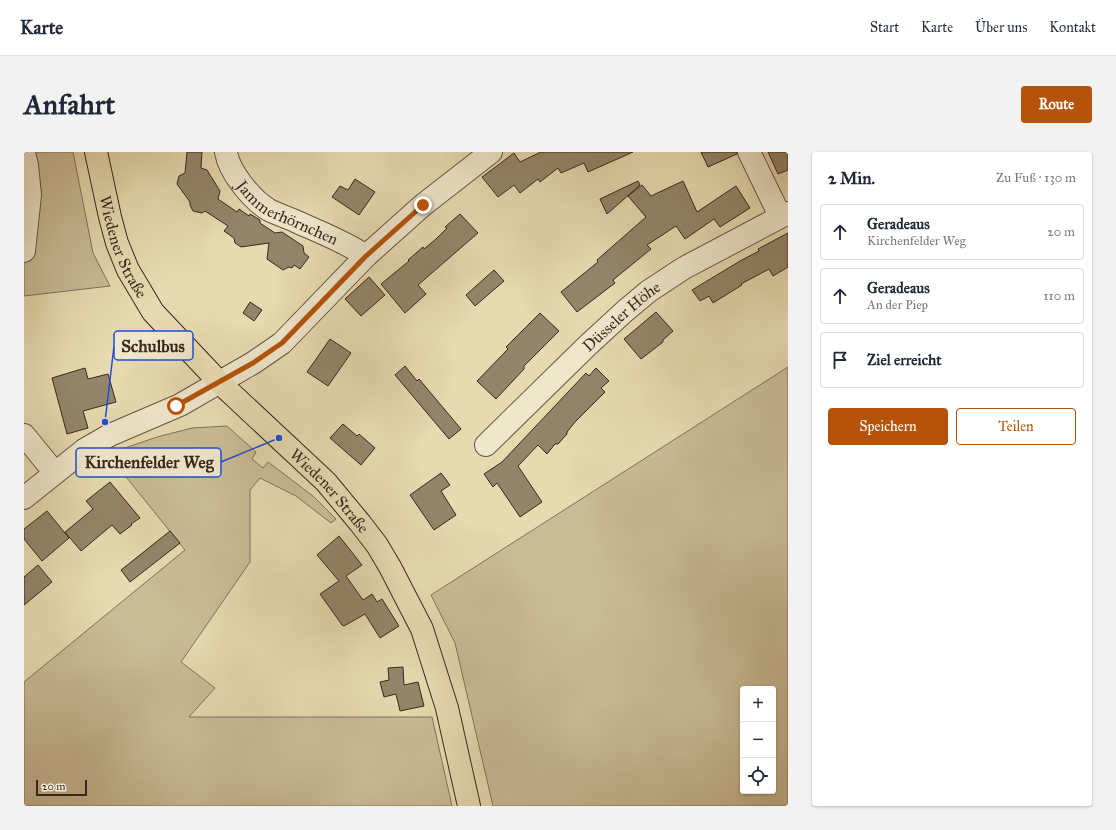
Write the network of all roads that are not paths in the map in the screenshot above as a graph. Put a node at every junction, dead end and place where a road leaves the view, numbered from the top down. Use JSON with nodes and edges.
{"nodes":[{"id":1,"x":96,"y":152,"type":"edge"},
{"id":2,"x":226,"y":152,"type":"edge"},
{"id":3,"x":491,"y":152,"type":"edge"},
{"id":4,"x":749,"y":152,"type":"edge"},
{"id":5,"x":24,"y":153,"type":"edge"},
{"id":6,"x":784,"y":214,"type":"edge"},
{"id":7,"x":24,"y":251,"type":"edge"},
{"id":8,"x":366,"y":256,"type":"junction"},
{"id":9,"x":220,"y":383,"type":"junction"},
{"id":10,"x":24,"y":435,"type":"edge"},
{"id":11,"x":486,"y":445,"type":"dead end"},
{"id":12,"x":55,"y":473,"type":"junction"},
{"id":13,"x":24,"y":498,"type":"edge"},
{"id":14,"x":469,"y":806,"type":"edge"}],
"edges":[{"from":1,"to":9,"type":"main road","name":"Wiedener Straße"},
{"from":2,"to":8,"type":"street","name":"Jammerhörnchen"},
{"from":3,"to":8,"type":"street"},
{"from":4,"to":6,"type":"street","name":"Düsseler Höhe"},
{"from":5,"to":7,"type":"street"},
{"from":6,"to":11,"type":"street","name":"Düsseler Höhe"},
{"from":8,"to":9,"type":"street"},
{"from":9,"to":12,"type":"street"},
{"from":9,"to":14,"type":"main road","name":"Wiedener Straße"},
{"from":10,"to":12,"type":"street"},
{"from":12,"to":13,"type":"street"}]}
